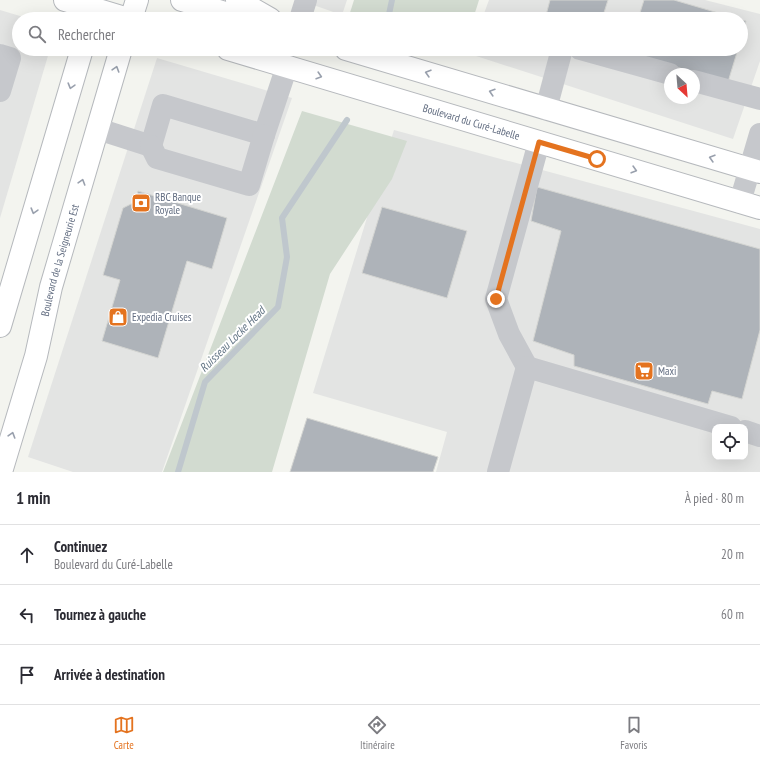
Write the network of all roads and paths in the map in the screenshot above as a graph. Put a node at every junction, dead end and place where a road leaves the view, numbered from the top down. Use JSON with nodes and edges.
{"nodes":[{"id":1,"x":66,"y":0,"type":"edge"},
{"id":2,"x":137,"y":0,"type":"edge"},
{"id":3,"x":182,"y":0,"type":"edge"},
{"id":4,"x":237,"y":0,"type":"edge"},
{"id":5,"x":306,"y":0,"type":"edge"},
{"id":6,"x":94,"y":9,"type":"edge"},
{"id":7,"x":105,"y":12,"type":"edge"},
{"id":8,"x":133,"y":12,"type":"edge"},
{"id":9,"x":222,"y":12,"type":"edge"},
{"id":10,"x":258,"y":12,"type":"edge"},
{"id":11,"x":302,"y":12,"type":"edge"},
{"id":12,"x":0,"y":55,"type":"edge"},
{"id":13,"x":80,"y":56,"type":"edge"},
{"id":14,"x":120,"y":56,"type":"edge"},
{"id":15,"x":252,"y":56,"type":"edge"},
{"id":16,"x":369,"y":56,"type":"edge"},
{"id":17,"x":560,"y":56,"type":"edge"},
{"id":18,"x":605,"y":56,"type":"edge"},
{"id":19,"x":287,"y":66,"type":"junction"},
{"id":20,"x":664,"y":72,"type":"edge"},
{"id":21,"x":700,"y":83,"type":"edge"},
{"id":22,"x":0,"y":91,"type":"edge"},
{"id":23,"x":760,"y":99,"type":"edge"},
{"id":24,"x":546,"y":109,"type":"junction"},
{"id":25,"x":98,"y":129,"type":"junction"},
{"id":26,"x":760,"y":134,"type":"edge"},
{"id":27,"x":264,"y":135,"type":"junction"},
{"id":28,"x":539,"y":142,"type":"junction"},
{"id":29,"x":151,"y":146,"type":"junction"},
{"id":30,"x":755,"y":170,"type":"edge"},
{"id":31,"x":750,"y":205,"type":"edge"},
{"id":32,"x":0,"y":326,"type":"edge"},
{"id":33,"x":527,"y":367,"type":"junction"},
{"id":34,"x":721,"y":424,"type":"edge"},
{"id":35,"x":748,"y":432,"type":"edge"},
{"id":36,"x":760,"y":436,"type":"edge"},
{"id":37,"x":1,"y":472,"type":"edge"},
{"id":38,"x":498,"y":472,"type":"edge"}],
"edges":[{"from":1,"to":6,"type":"main road"},
{"from":2,"to":8,"type":"main road"},
{"from":3,"to":9,"type":"main road"},
{"from":4,"to":10,"type":"main road"},
{"from":5,"to":11,"type":"street"},
{"from":6,"to":7,"type":"main road"},
{"from":12,"to":22,"type":"street"},
{"from":13,"to":32,"type":"main road","one_way":true},
{"from":25,"to":14,"type":"main road","name":"Boulevard de la Seigneurie Est","one_way":true},
{"from":15,"to":19,"type":"main road","name":"Boulevard du Curé-Labelle"},
{"from":24,"to":16,"type":"main road","one_way":true},
{"from":17,"to":24,"type":"street"},
{"from":18,"to":20,"type":"street"},
{"from":19,"to":27,"type":"street"},
{"from":19,"to":28,"type":"main road","name":"Boulevard du Curé-Labelle","one_way":true},
{"from":21,"to":23,"type":"street"},
{"from":30,"to":24,"type":"main road","one_way":true},
{"from":25,"to":29,"type":"street"},
{"from":37,"to":25,"type":"main road","name":"Boulevard de la Seigneurie Est","one_way":true},
{"from":26,"to":30,"type":"street"},
{"from":27,"to":29,"type":"street"},
{"from":27,"to":29,"type":"street"},
{"from":28,"to":31,"type":"main road","name":"Boulevard du Curé-Labelle","one_way":true},
{"from":28,"to":33,"type":"street"},
{"from":30,"to":31,"type":"street"},
{"from":33,"to":34,"type":"street"},
{"from":33,"to":38,"type":"street"},
{"from":35,"to":36,"type":"street"}]}
